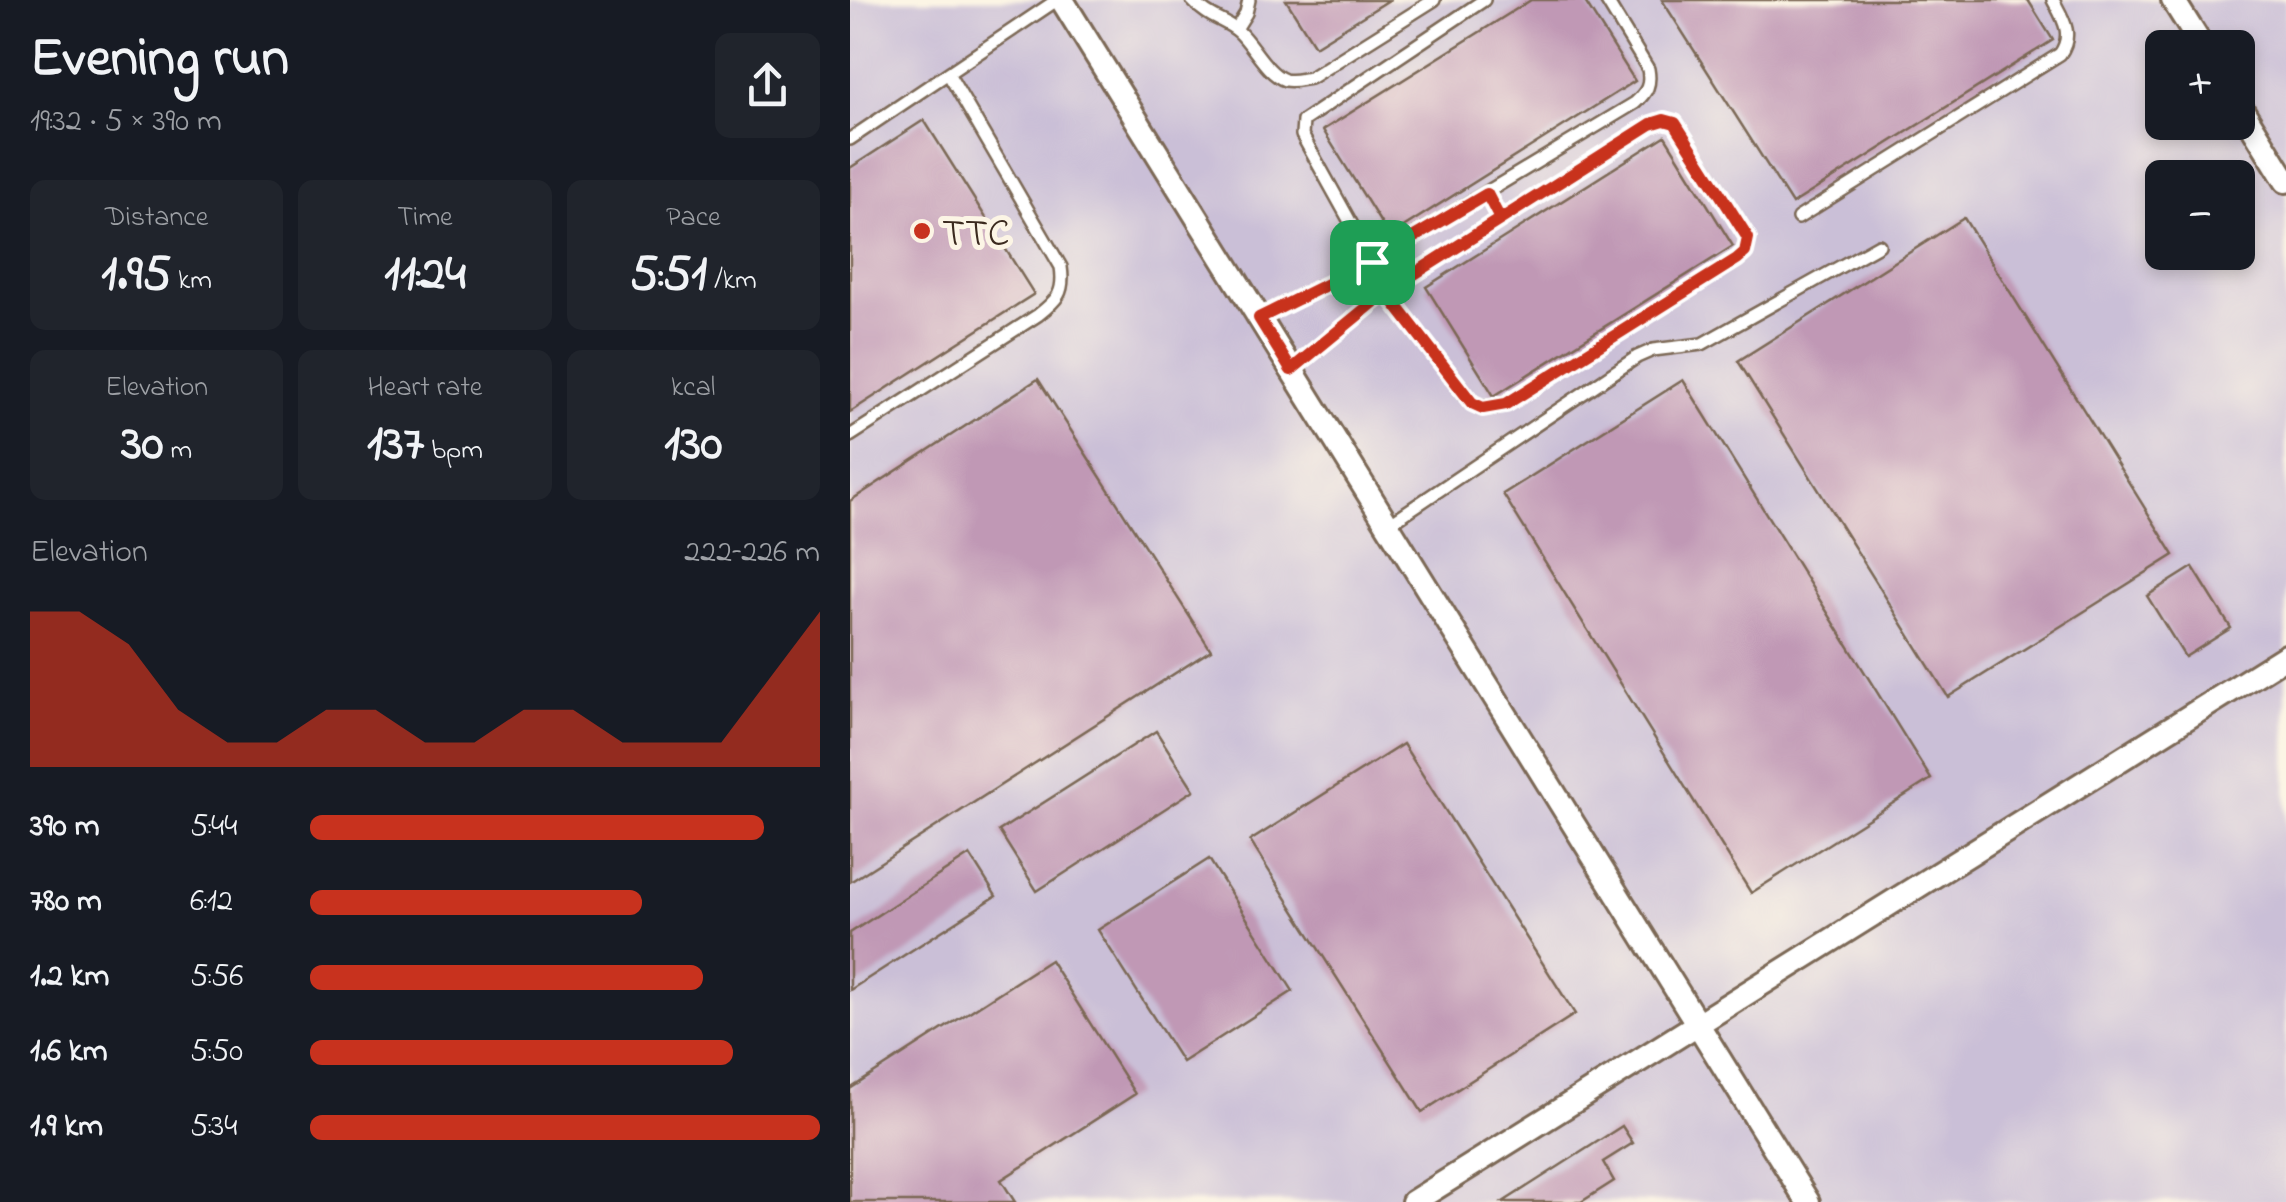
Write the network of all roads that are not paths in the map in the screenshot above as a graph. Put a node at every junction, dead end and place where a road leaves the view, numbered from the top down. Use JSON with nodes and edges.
{"nodes":[{"id":1,"x":1060,"y":0,"type":"edge"},
{"id":2,"x":1192,"y":0,"type":"edge"},
{"id":3,"x":1249,"y":0,"type":"edge"},
{"id":4,"x":1434,"y":0,"type":"edge"},
{"id":5,"x":1484,"y":0,"type":"edge"},
{"id":6,"x":1606,"y":0,"type":"edge"},
{"id":7,"x":2053,"y":0,"type":"edge"},
{"id":8,"x":2173,"y":0,"type":"edge"},
{"id":9,"x":1236,"y":29,"type":"junction"},
{"id":10,"x":2192,"y":30,"type":"edge"},
{"id":11,"x":950,"y":75,"type":"junction"},
{"id":12,"x":2255,"y":131,"type":"edge"},
{"id":13,"x":850,"y":139,"type":"edge"},
{"id":14,"x":2286,"y":181,"type":"edge"},
{"id":15,"x":1487,"y":194,"type":"junction"},
{"id":16,"x":1798,"y":218,"type":"dead end"},
{"id":17,"x":1500,"y":219,"type":"junction"},
{"id":18,"x":1878,"y":245,"type":"dead end"},
{"id":19,"x":1372,"y":262,"type":"junction"},
{"id":20,"x":1386,"y":292,"type":"junction"},
{"id":21,"x":1259,"y":318,"type":"junction"},
{"id":22,"x":1291,"y":370,"type":"junction"},
{"id":23,"x":850,"y":436,"type":"edge"},
{"id":24,"x":1386,"y":526,"type":"junction"},
{"id":25,"x":2286,"y":656,"type":"edge"},
{"id":26,"x":1697,"y":1025,"type":"junction"},
{"id":27,"x":1412,"y":1202,"type":"edge"},
{"id":28,"x":1808,"y":1202,"type":"edge"}],
"edges":[{"from":1,"to":11,"type":"lane"},
{"from":1,"to":21,"type":"street"},
{"from":2,"to":9,"type":"lane"},
{"from":3,"to":9,"type":"lane"},
{"from":4,"to":9,"type":"lane"},
{"from":5,"to":19,"type":"lane"},
{"from":6,"to":15,"type":"lane"},
{"from":7,"to":16,"type":"lane"},
{"from":8,"to":10,"type":"street"},
{"from":11,"to":13,"type":"lane"},
{"from":11,"to":23,"type":"lane"},
{"from":12,"to":14,"type":"street"},
{"from":15,"to":17,"type":"lane"},
{"from":15,"to":19,"type":"lane"},
{"from":17,"to":20,"type":"lane"},
{"from":17,"to":20,"type":"lane"},
{"from":18,"to":24,"type":"lane"},
{"from":19,"to":21,"type":"lane"},
{"from":20,"to":22,"type":"lane"},
{"from":21,"to":22,"type":"street"},
{"from":22,"to":24,"type":"street"},
{"from":24,"to":26,"type":"street"},
{"from":25,"to":26,"type":"street"},
{"from":26,"to":27,"type":"street"},
{"from":26,"to":28,"type":"street"}]}
